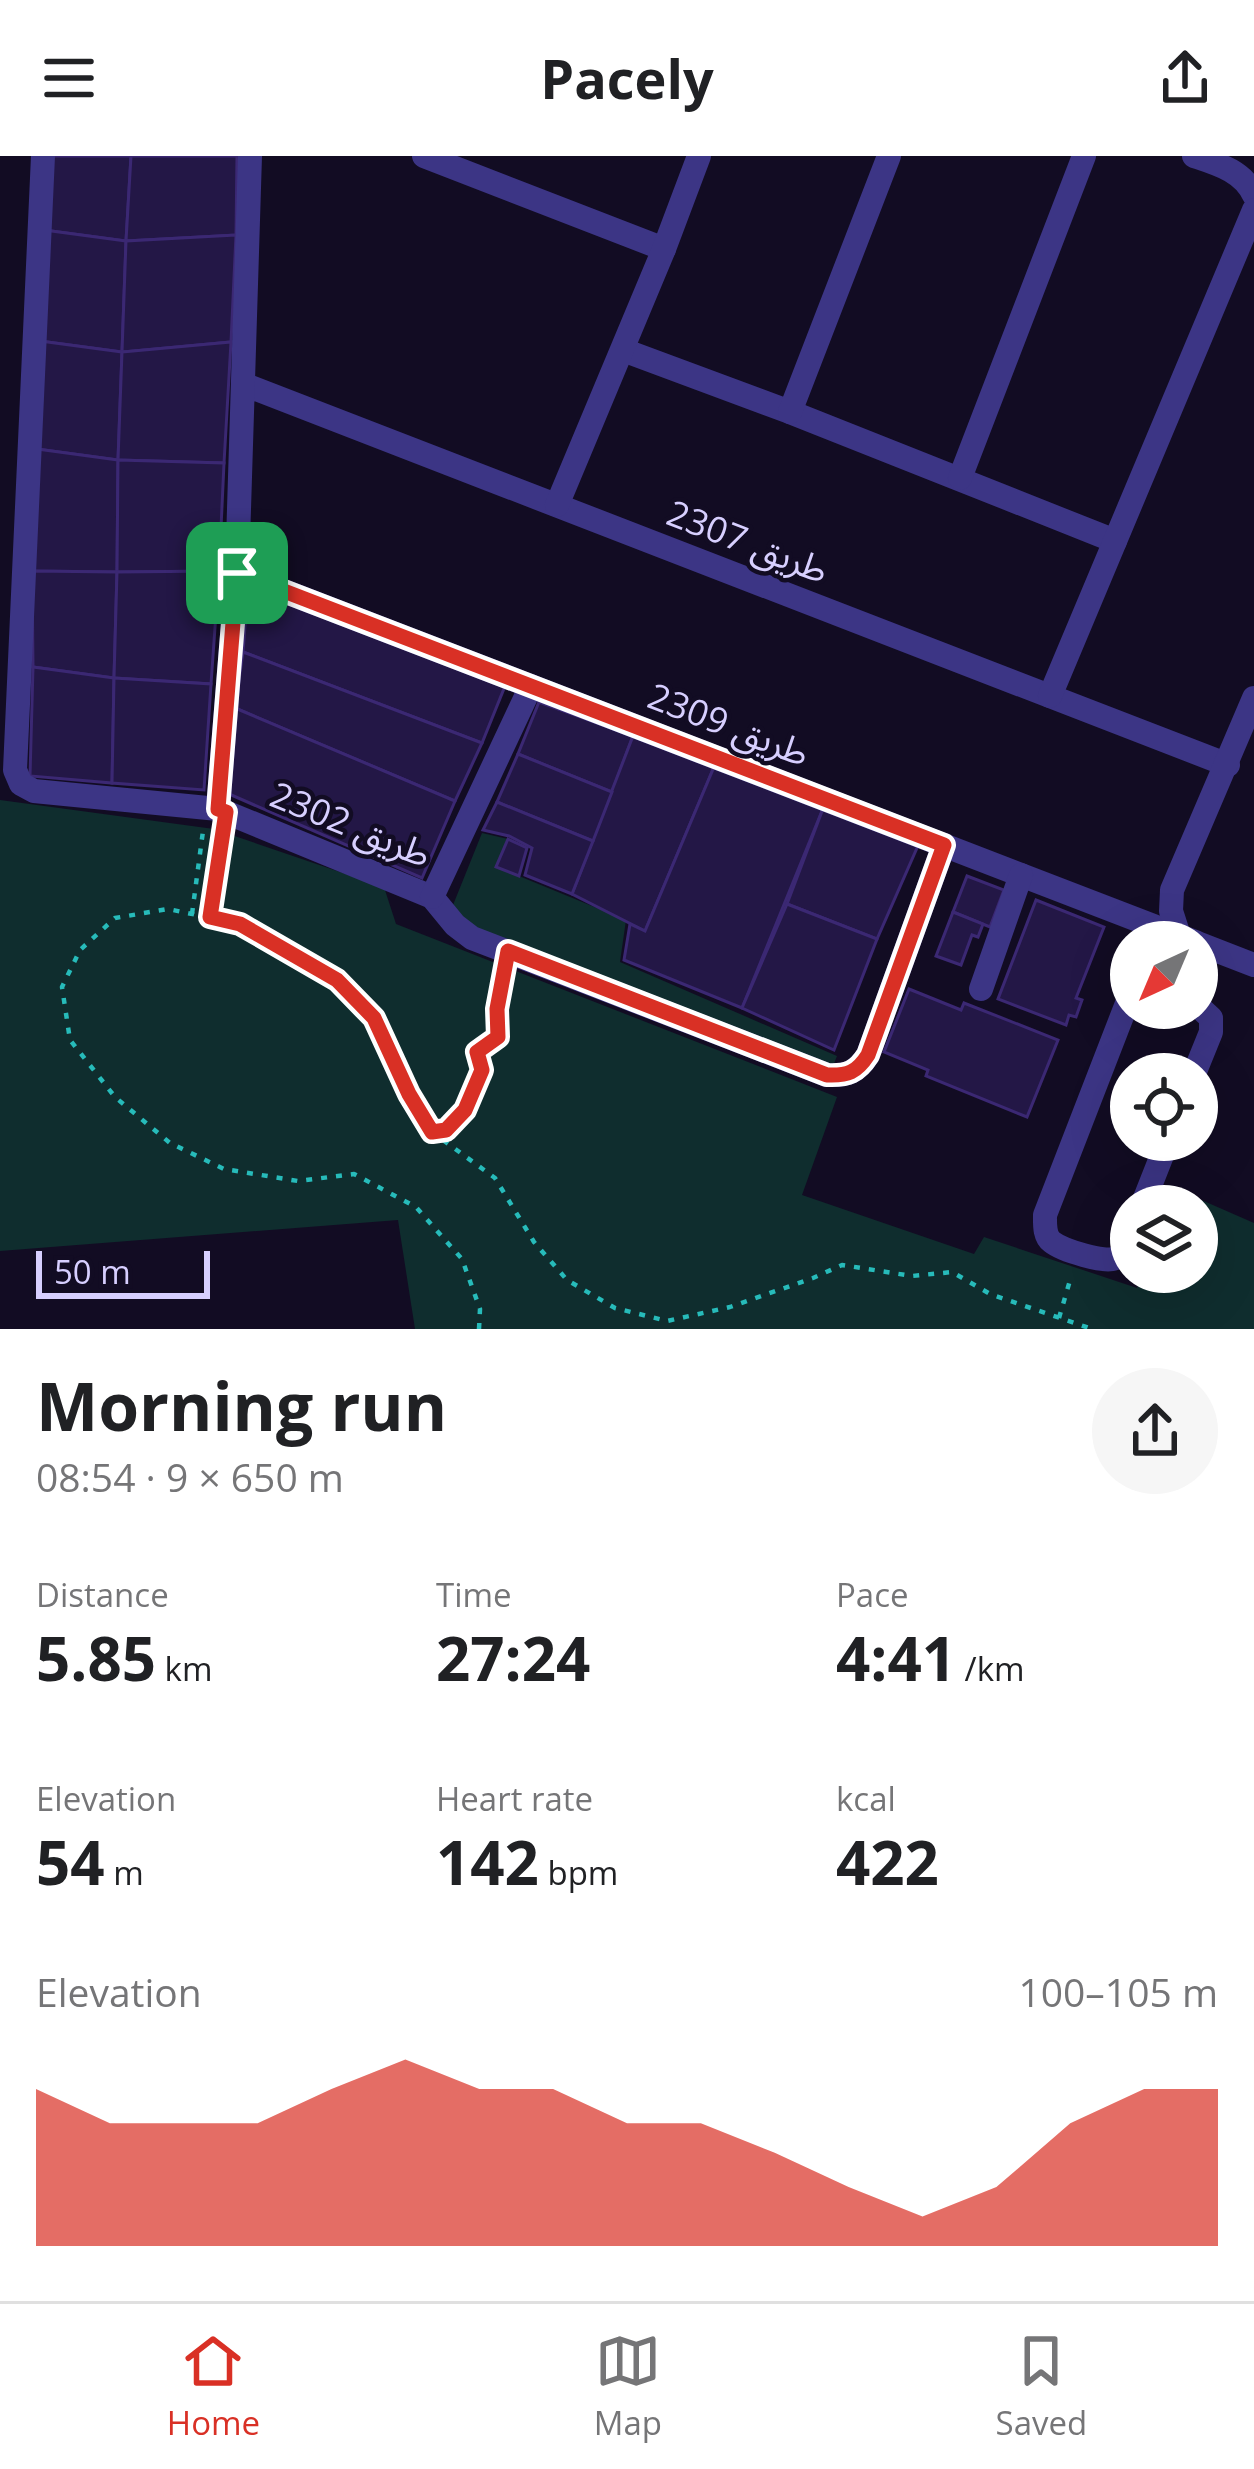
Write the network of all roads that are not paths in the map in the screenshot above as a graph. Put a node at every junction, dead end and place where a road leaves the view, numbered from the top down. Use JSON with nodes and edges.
{"nodes":[{"id":1,"x":43,"y":156,"type":"edge"},
{"id":2,"x":250,"y":156,"type":"edge"},
{"id":3,"x":424,"y":156,"type":"edge"},
{"id":4,"x":699,"y":156,"type":"edge"},
{"id":5,"x":889,"y":156,"type":"edge"},
{"id":6,"x":1084,"y":156,"type":"edge"},
{"id":7,"x":1194,"y":156,"type":"edge"},
{"id":8,"x":1254,"y":195,"type":"edge"},
{"id":9,"x":1254,"y":210,"type":"edge"},
{"id":10,"x":664,"y":249,"type":"junction"},
{"id":11,"x":623,"y":350,"type":"junction"},
{"id":12,"x":243,"y":384,"type":"junction"},
{"id":13,"x":790,"y":412,"type":"junction"},
{"id":14,"x":960,"y":478,"type":"junction"},
{"id":15,"x":557,"y":506,"type":"junction"},
{"id":16,"x":1115,"y":541,"type":"junction"},
{"id":17,"x":237,"y":573,"type":"junction"},
{"id":18,"x":531,"y":686,"type":"junction"},
{"id":19,"x":1050,"y":696,"type":"junction"},
{"id":20,"x":1254,"y":698,"type":"edge"},
{"id":21,"x":1228,"y":765,"type":"junction"},
{"id":22,"x":216,"y":809,"type":"junction"},
{"id":23,"x":944,"y":845,"type":"junction"},
{"id":24,"x":1021,"y":875,"type":"junction"},
{"id":25,"x":432,"y":897,"type":"junction"},
{"id":26,"x":1137,"y":921,"type":"edge"},
{"id":27,"x":1176,"y":921,"type":"edge"},
{"id":28,"x":1218,"y":952,"type":"edge"},
{"id":29,"x":1254,"y":965,"type":"edge"},
{"id":30,"x":981,"y":989,"type":"dead end"},
{"id":31,"x":1117,"y":1029,"type":"edge"},
{"id":32,"x":1110,"y":1260,"type":"edge"}],
"edges":[{"from":1,"to":22,"type":"street","name":"طريق 2302"},
{"from":2,"to":12,"type":"street"},
{"from":3,"to":10,"type":"street"},
{"from":4,"to":10,"type":"street"},
{"from":5,"to":13,"type":"street"},
{"from":6,"to":14,"type":"street"},
{"from":7,"to":8,"type":"street"},
{"from":9,"to":16,"type":"street"},
{"from":10,"to":11,"type":"street"},
{"from":11,"to":13,"type":"street"},
{"from":11,"to":15,"type":"street"},
{"from":12,"to":15,"type":"street","name":"طريق 2307"},
{"from":12,"to":17,"type":"street"},
{"from":13,"to":14,"type":"street"},
{"from":14,"to":16,"type":"street"},
{"from":15,"to":19,"type":"street","name":"طريق 2307"},
{"from":16,"to":19,"type":"street"},
{"from":17,"to":18,"type":"street","name":"طريق 2309"},
{"from":17,"to":22,"type":"street"},
{"from":18,"to":23,"type":"street","name":"طريق 2309"},
{"from":18,"to":25,"type":"street"},
{"from":19,"to":21,"type":"street","name":"طريق 2307"},
{"from":20,"to":21,"type":"street"},
{"from":21,"to":27,"type":"street"},
{"from":22,"to":25,"type":"street","name":"طريق 2302"},
{"from":23,"to":24,"type":"street","name":"طريق 2309"},
{"from":23,"to":25,"type":"street","name":"طريق 2302"},
{"from":24,"to":26,"type":"street","name":"طريق 2309"},
{"from":24,"to":30,"type":"street"},
{"from":28,"to":29,"type":"street","name":"طريق 2309"},
{"from":31,"to":32,"type":"street"}]}
